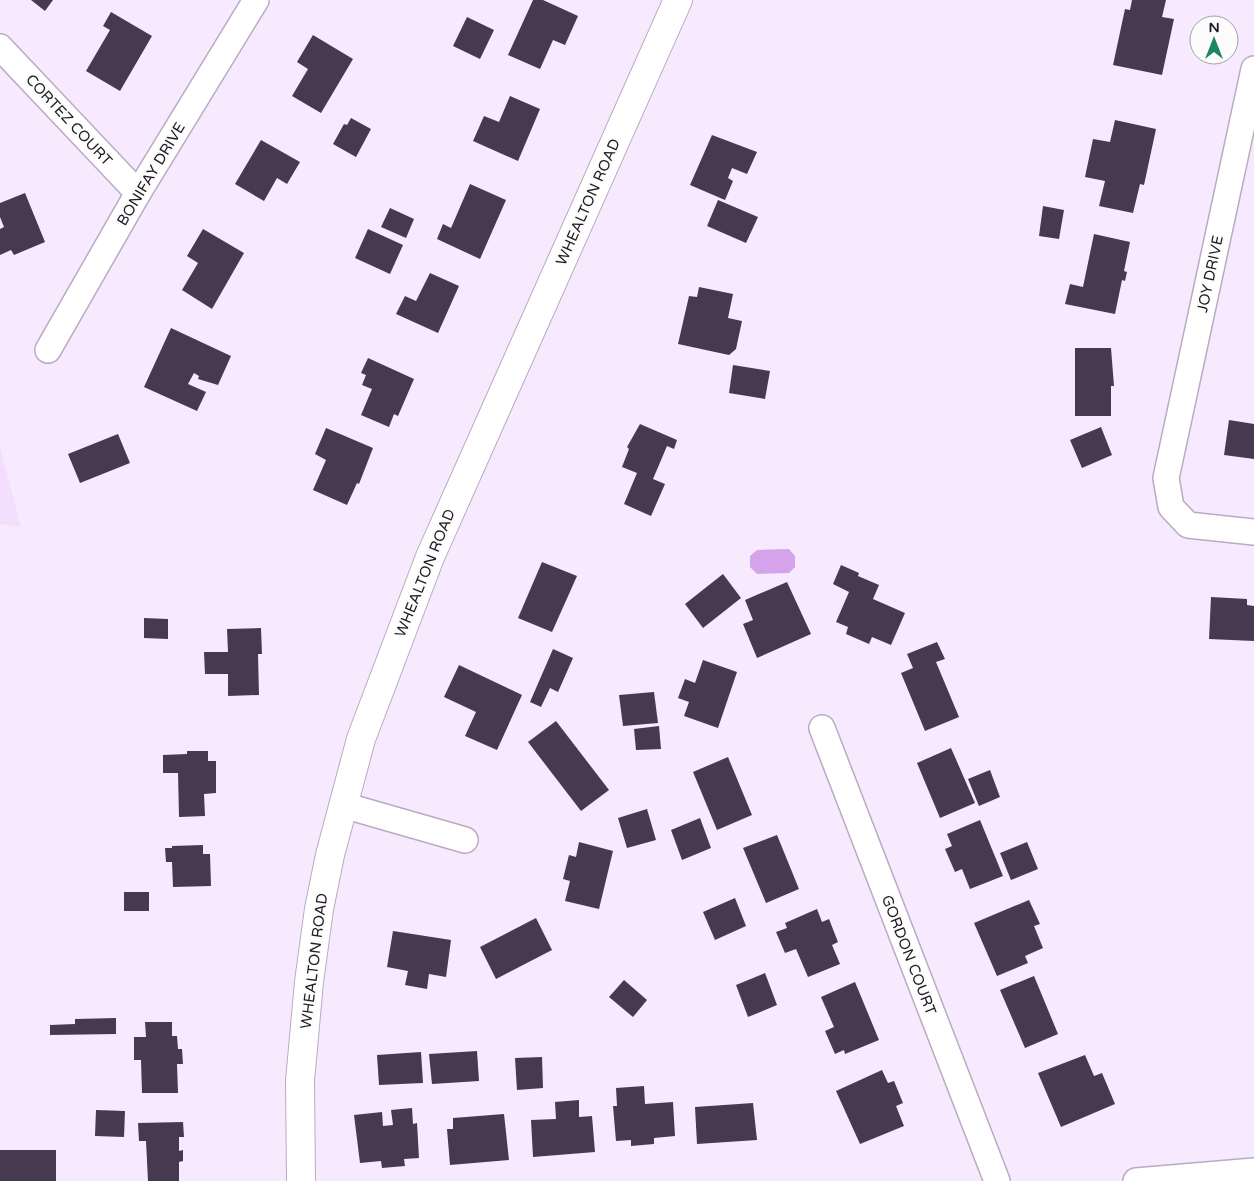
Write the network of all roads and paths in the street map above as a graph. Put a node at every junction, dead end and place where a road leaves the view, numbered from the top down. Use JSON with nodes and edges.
{"nodes":[{"id":1,"x":256,"y":0,"type":"edge"},
{"id":2,"x":678,"y":0,"type":"edge"},
{"id":3,"x":0,"y":47,"type":"edge"},
{"id":4,"x":1254,"y":69,"type":"edge"},
{"id":5,"x":138,"y":193,"type":"junction"},
{"id":6,"x":48,"y":350,"type":"dead end"},
{"id":7,"x":1254,"y":532,"type":"edge"},
{"id":8,"x":822,"y":728,"type":"dead end"},
{"id":9,"x":343,"y":805,"type":"junction"},
{"id":10,"x":465,"y":840,"type":"dead end"},
{"id":11,"x":1254,"y":1171,"type":"edge"},
{"id":12,"x":301,"y":1181,"type":"edge"},
{"id":13,"x":997,"y":1181,"type":"edge"},
{"id":14,"x":1136,"y":1181,"type":"edge"}],
"edges":[{"from":1,"to":5,"type":"street","name":"BONIFAY DRIVE"},
{"from":2,"to":9,"type":"street","name":"WHEALTON ROAD"},
{"from":3,"to":5,"type":"street","name":"CORTEZ COURT"},
{"from":4,"to":7,"type":"street","name":"JOY DRIVE"},
{"from":5,"to":6,"type":"street","name":"BONIFAY DRIVE"},
{"from":8,"to":13,"type":"street","name":"GORDON COURT"},
{"from":9,"to":10,"type":"street"},
{"from":9,"to":12,"type":"street","name":"WHEALTON ROAD"},
{"from":11,"to":14,"type":"street"}]}
